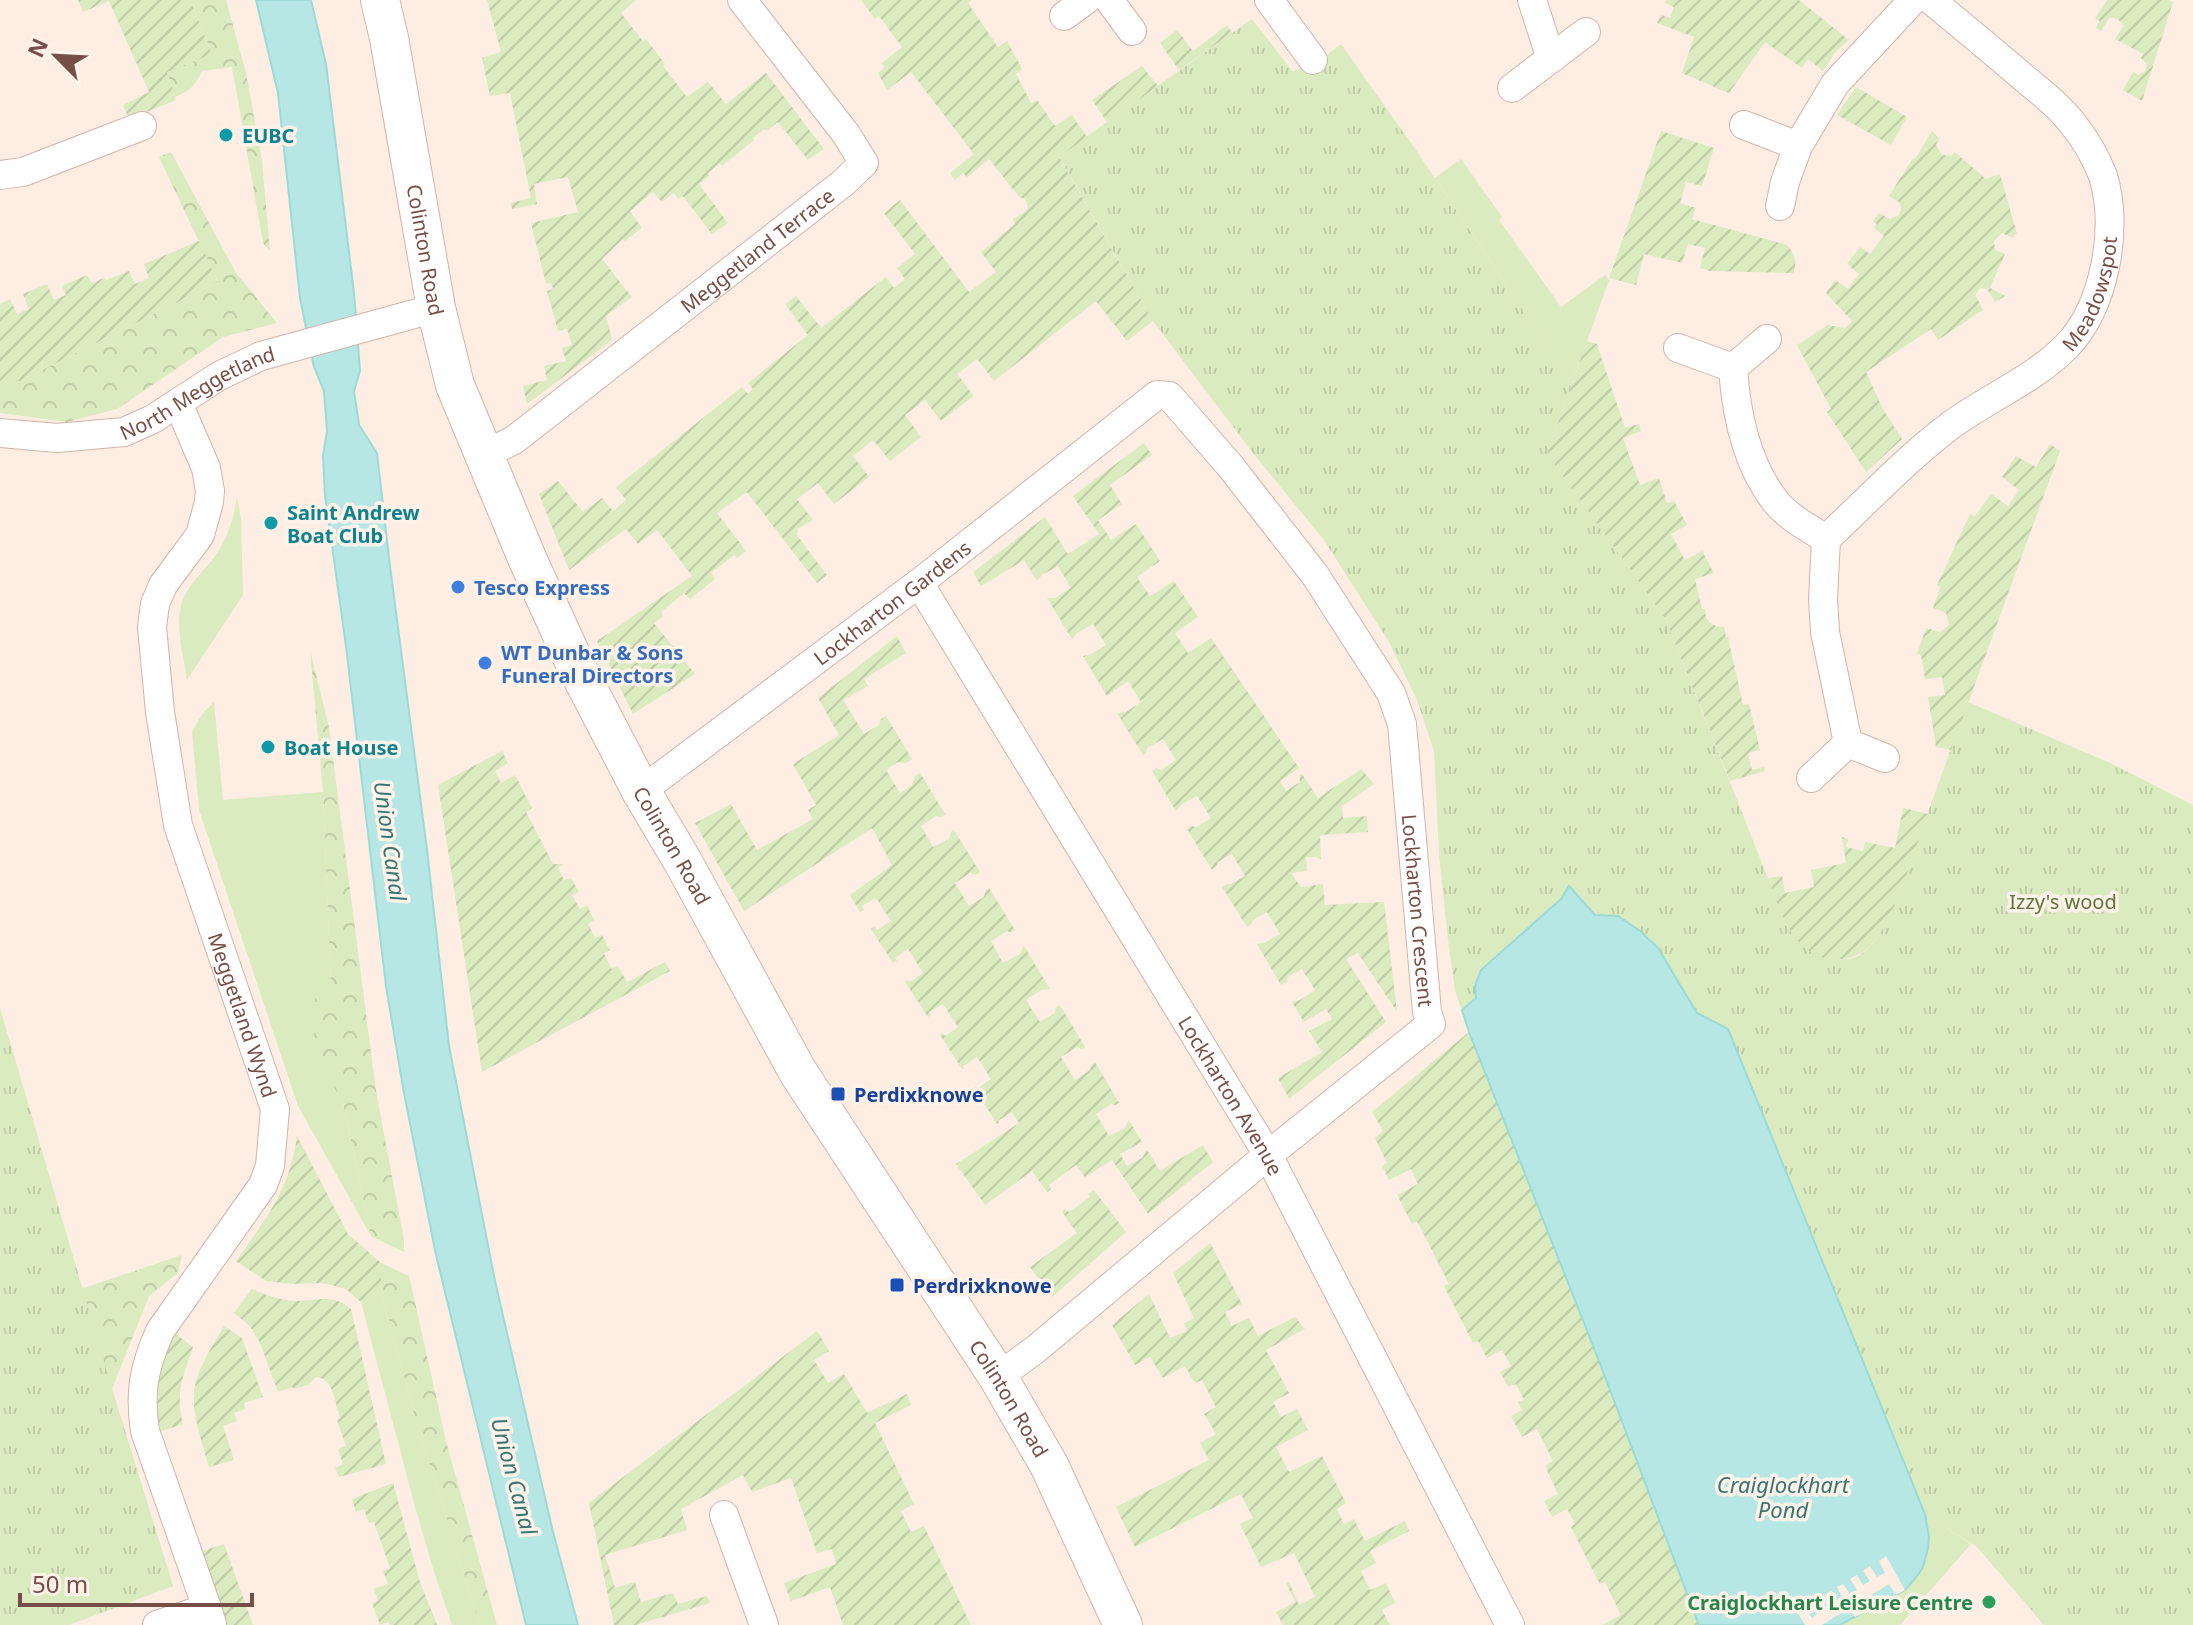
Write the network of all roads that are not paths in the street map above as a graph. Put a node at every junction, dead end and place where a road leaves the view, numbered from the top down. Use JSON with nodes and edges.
{"nodes":[{"id":1,"x":380,"y":0,"type":"edge"},
{"id":2,"x":742,"y":0,"type":"edge"},
{"id":3,"x":1109,"y":0,"type":"edge"},
{"id":4,"x":1269,"y":0,"type":"edge"},
{"id":5,"x":1532,"y":0,"type":"edge"},
{"id":6,"x":1913,"y":0,"type":"edge"},
{"id":7,"x":1931,"y":0,"type":"edge"},
{"id":8,"x":1132,"y":31,"type":"dead end"},
{"id":9,"x":1586,"y":32,"type":"dead end"},
{"id":10,"x":1551,"y":59,"type":"junction"},
{"id":11,"x":1313,"y":60,"type":"dead end"},
{"id":12,"x":1512,"y":88,"type":"dead end"},
{"id":13,"x":1744,"y":125,"type":"dead end"},
{"id":14,"x":142,"y":126,"type":"dead end"},
{"id":15,"x":1798,"y":146,"type":"junction"},
{"id":16,"x":0,"y":175,"type":"edge"},
{"id":17,"x":1780,"y":206,"type":"dead end"},
{"id":18,"x":436,"y":308,"type":"junction"},
{"id":19,"x":1767,"y":339,"type":"dead end"},
{"id":20,"x":1678,"y":348,"type":"dead end"},
{"id":21,"x":1733,"y":368,"type":"junction"},
{"id":22,"x":178,"y":403,"type":"junction"},
{"id":23,"x":1139,"y":408,"type":"joint"},
{"id":24,"x":0,"y":433,"type":"edge"},
{"id":25,"x":484,"y":455,"type":"junction"},
{"id":26,"x":1826,"y":539,"type":"junction"},
{"id":27,"x":919,"y":583,"type":"junction"},
{"id":28,"x":1848,"y":743,"type":"junction"},
{"id":29,"x":1885,"y":758,"type":"dead end"},
{"id":30,"x":1811,"y":778,"type":"dead end"},
{"id":31,"x":641,"y":791,"type":"junction"},
{"id":32,"x":1268,"y":1155,"type":"junction"},
{"id":33,"x":998,"y":1377,"type":"junction"},
{"id":34,"x":724,"y":1515,"type":"dead end"},
{"id":35,"x":209,"y":1616,"type":"edge"},
{"id":36,"x":157,"y":1625,"type":"edge"},
{"id":37,"x":764,"y":1625,"type":"edge"},
{"id":38,"x":1123,"y":1625,"type":"edge"},
{"id":39,"x":1510,"y":1625,"type":"edge"}],
"edges":[{"from":1,"to":18,"type":"street","name":"Colinton Road"},
{"from":2,"to":25,"type":"street","name":"Meggetland Terrace"},
{"from":3,"to":8,"type":"street"},
{"from":4,"to":11,"type":"street"},
{"from":5,"to":10,"type":"street"},
{"from":6,"to":15,"type":"street"},
{"from":7,"to":26,"type":"street","name":"Meadowspot"},
{"from":9,"to":10,"type":"street"},
{"from":10,"to":12,"type":"street"},
{"from":13,"to":15,"type":"street"},
{"from":14,"to":16,"type":"street"},
{"from":15,"to":17,"type":"street"},
{"from":18,"to":22,"type":"street","name":"North Meggetland"},
{"from":18,"to":25,"type":"street","name":"Colinton Road"},
{"from":19,"to":21,"type":"street"},
{"from":20,"to":21,"type":"street"},
{"from":21,"to":26,"type":"street"},
{"from":22,"to":24,"type":"street","name":"North Meggetland"},
{"from":22,"to":35,"type":"street","name":"Meggetland Wynd"},
{"from":23,"to":27,"type":"street","name":"Lockharton Gardens"},
{"from":23,"to":32,"type":"street","name":"Lockharton Crescent"},
{"from":25,"to":31,"type":"street","name":"Colinton Road"},
{"from":26,"to":28,"type":"street"},
{"from":27,"to":31,"type":"street","name":"Lockharton Gardens"},
{"from":27,"to":32,"type":"street","name":"Lockharton Avenue"},
{"from":28,"to":29,"type":"street"},
{"from":28,"to":30,"type":"street"},
{"from":31,"to":33,"type":"street","name":"Colinton Road"},
{"from":32,"to":33,"type":"street","name":"Lockharton Crescent"},
{"from":32,"to":39,"type":"street","name":"Lockharton Avenue"},
{"from":33,"to":38,"type":"street","name":"Colinton Road"},
{"from":34,"to":37,"type":"street"},
{"from":35,"to":36,"type":"street"}]}
